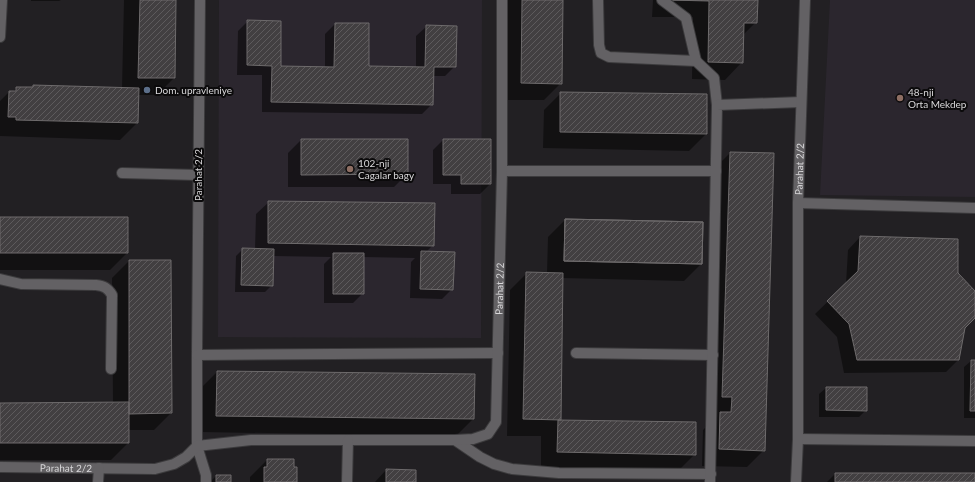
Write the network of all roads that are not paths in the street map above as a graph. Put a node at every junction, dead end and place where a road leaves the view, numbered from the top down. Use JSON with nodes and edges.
{"nodes":[{"id":1,"x":2,"y":0,"type":"edge"},
{"id":2,"x":200,"y":0,"type":"edge"},
{"id":3,"x":502,"y":0,"type":"edge"},
{"id":4,"x":598,"y":0,"type":"edge"},
{"id":5,"x":662,"y":0,"type":"edge"},
{"id":6,"x":805,"y":0,"type":"edge"},
{"id":7,"x":0,"y":37,"type":"edge"},
{"id":8,"x":696,"y":61,"type":"junction"},
{"id":9,"x":801,"y":102,"type":"junction"},
{"id":10,"x":717,"y":105,"type":"junction"},
{"id":11,"x":502,"y":170,"type":"junction"},
{"id":12,"x":716,"y":171,"type":"junction"},
{"id":13,"x":122,"y":173,"type":"dead end"},
{"id":14,"x":198,"y":175,"type":"junction"},
{"id":15,"x":798,"y":203,"type":"junction"},
{"id":16,"x":975,"y":208,"type":"edge"},
{"id":17,"x":0,"y":279,"type":"edge"},
{"id":18,"x":498,"y":353,"type":"junction"},
{"id":19,"x":576,"y":353,"type":"dead end"},
{"id":20,"x":197,"y":355,"type":"junction"},
{"id":21,"x":713,"y":355,"type":"junction"},
{"id":22,"x":111,"y":369,"type":"dead end"},
{"id":23,"x":798,"y":439,"type":"junction"},
{"id":24,"x":348,"y":440,"type":"junction"},
{"id":25,"x":455,"y":440,"type":"junction"},
{"id":26,"x":975,"y":441,"type":"edge"},
{"id":27,"x":198,"y":446,"type":"junction"},
{"id":28,"x":0,"y":468,"type":"edge"},
{"id":29,"x":99,"y":468,"type":"junction"},
{"id":30,"x":586,"y":478,"type":"edge"},
{"id":31,"x":710,"y":478,"type":"edge"},
{"id":32,"x":98,"y":482,"type":"edge"},
{"id":33,"x":206,"y":482,"type":"edge"},
{"id":34,"x":347,"y":482,"type":"edge"},
{"id":35,"x":796,"y":482,"type":"edge"}],
"edges":[{"from":1,"to":7,"type":"street"},
{"from":2,"to":14,"type":"street","name":"Parahat 2/2"},
{"from":3,"to":11,"type":"street","name":"Parahat 2/2"},
{"from":4,"to":8,"type":"street"},
{"from":5,"to":8,"type":"street"},
{"from":6,"to":9,"type":"street","name":"Parahat 2/2"},
{"from":8,"to":10,"type":"street"},
{"from":9,"to":10,"type":"street"},
{"from":9,"to":15,"type":"street","name":"Parahat 2/2"},
{"from":10,"to":12,"type":"street"},
{"from":11,"to":12,"type":"street"},
{"from":11,"to":18,"type":"street","name":"Parahat 2/2"},
{"from":12,"to":21,"type":"street"},
{"from":13,"to":14,"type":"street"},
{"from":14,"to":20,"type":"street","name":"Parahat 2/2"},
{"from":15,"to":16,"type":"street"},
{"from":15,"to":23,"type":"street","name":"Parahat 2/2"},
{"from":17,"to":22,"type":"street"},
{"from":18,"to":20,"type":"street"},
{"from":18,"to":25,"type":"street","name":"Parahat 2/2"},
{"from":19,"to":21,"type":"street"},
{"from":20,"to":27,"type":"street","name":"Parahat 2/2"},
{"from":21,"to":31,"type":"street"},
{"from":23,"to":26,"type":"street"},
{"from":23,"to":35,"type":"street","name":"Parahat 2/2"},
{"from":24,"to":25,"type":"street","name":"Parahat 2/2"},
{"from":24,"to":27,"type":"street","name":"Parahat 2/2"},
{"from":24,"to":34,"type":"street"},
{"from":25,"to":30,"type":"street"},
{"from":27,"to":29,"type":"street","name":"Parahat 2/2"},
{"from":27,"to":33,"type":"street"},
{"from":28,"to":29,"type":"street","name":"Parahat 2/2"},
{"from":29,"to":32,"type":"street"},
{"from":30,"to":31,"type":"street"}]}
